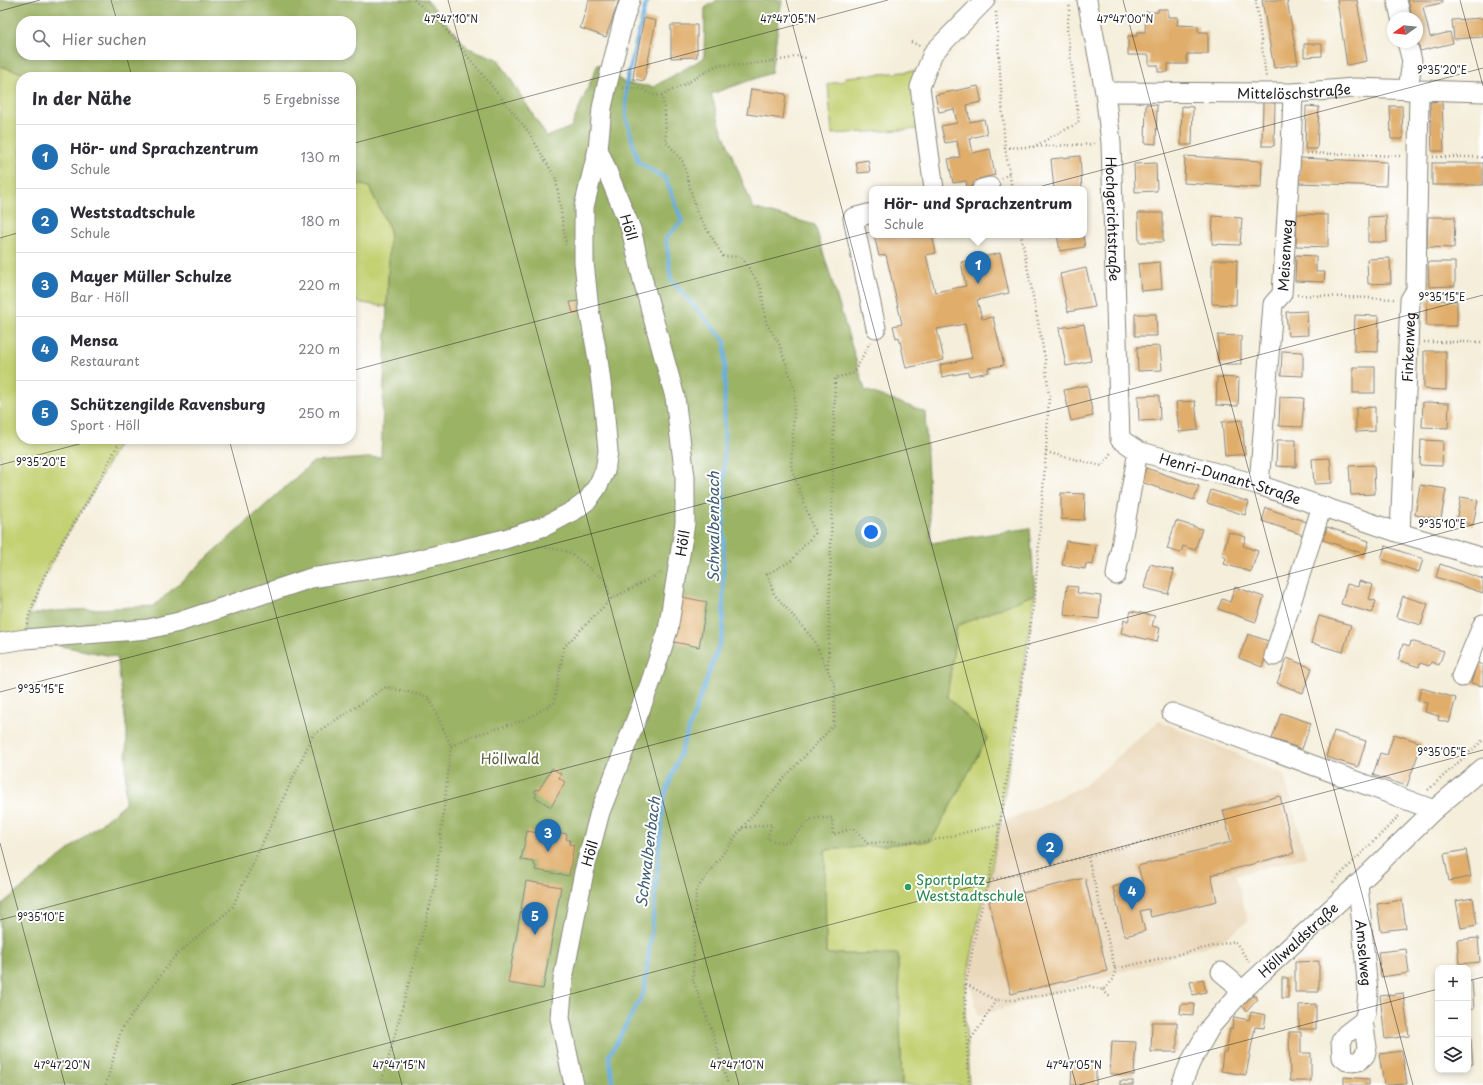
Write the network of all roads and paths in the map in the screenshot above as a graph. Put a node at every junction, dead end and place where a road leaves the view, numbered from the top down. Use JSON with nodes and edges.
{"nodes":[{"id":1,"x":414,"y":0,"type":"edge"},
{"id":2,"x":630,"y":0,"type":"edge"},
{"id":3,"x":1071,"y":0,"type":"edge"},
{"id":4,"x":1087,"y":0,"type":"edge"},
{"id":5,"x":1256,"y":0,"type":"edge"},
{"id":6,"x":1397,"y":0,"type":"edge"},
{"id":7,"x":990,"y":4,"type":"edge"},
{"id":8,"x":1400,"y":12,"type":"edge"},
{"id":9,"x":1409,"y":48,"type":"edge"},
{"id":10,"x":806,"y":58,"type":"dead end"},
{"id":11,"x":619,"y":87,"type":"dead end"},
{"id":12,"x":1413,"y":90,"type":"junction"},
{"id":13,"x":1105,"y":92,"type":"junction"},
{"id":14,"x":1268,"y":92,"type":"junction"},
{"id":15,"x":1293,"y":92,"type":"junction"},
{"id":16,"x":1483,"y":92,"type":"edge"},
{"id":17,"x":662,"y":95,"type":"junction"},
{"id":18,"x":1111,"y":144,"type":"junction"},
{"id":19,"x":1033,"y":147,"type":"junction"},
{"id":20,"x":1004,"y":148,"type":"junction"},
{"id":21,"x":598,"y":149,"type":"junction"},
{"id":22,"x":1291,"y":152,"type":"junction"},
{"id":23,"x":1418,"y":157,"type":"junction"},
{"id":24,"x":1483,"y":157,"type":"edge"},
{"id":25,"x":934,"y":186,"type":"edge"},
{"id":26,"x":1011,"y":186,"type":"edge"},
{"id":27,"x":869,"y":214,"type":"edge"},
{"id":28,"x":1022,"y":238,"type":"edge"},
{"id":29,"x":567,"y":250,"type":"dead end"},
{"id":30,"x":1282,"y":294,"type":"junction"},
{"id":31,"x":1410,"y":300,"type":"junction"},
{"id":32,"x":876,"y":328,"type":"joint"},
{"id":33,"x":1409,"y":342,"type":"junction"},
{"id":34,"x":1483,"y":342,"type":"edge"},
{"id":35,"x":1120,"y":439,"type":"junction"},
{"id":36,"x":118,"y":444,"type":"edge"},
{"id":37,"x":1138,"y":451,"type":"junction"},
{"id":38,"x":1046,"y":452,"type":"junction"},
{"id":39,"x":1259,"y":485,"type":"junction"},
{"id":40,"x":1322,"y":506,"type":"junction"},
{"id":41,"x":1400,"y":533,"type":"junction"},
{"id":42,"x":534,"y":545,"type":"dead end"},
{"id":43,"x":1483,"y":558,"type":"edge"},
{"id":44,"x":679,"y":563,"type":"junction"},
{"id":45,"x":1116,"y":575,"type":"dead end"},
{"id":46,"x":611,"y":599,"type":"junction"},
{"id":47,"x":1483,"y":624,"type":"edge"},
{"id":48,"x":25,"y":638,"type":"junction"},
{"id":49,"x":0,"y":643,"type":"edge"},
{"id":50,"x":1274,"y":656,"type":"dead end"},
{"id":51,"x":828,"y":671,"type":"junction"},
{"id":52,"x":1461,"y":677,"type":"dead end"},
{"id":53,"x":1172,"y":713,"type":"dead end"},
{"id":54,"x":451,"y":746,"type":"junction"},
{"id":55,"x":1483,"y":770,"type":"edge"},
{"id":56,"x":1434,"y":810,"type":"junction"},
{"id":57,"x":1219,"y":823,"type":"dead end"},
{"id":58,"x":1000,"y":824,"type":"junction"},
{"id":59,"x":742,"y":828,"type":"junction"},
{"id":60,"x":1088,"y":856,"type":"junction"},
{"id":61,"x":989,"y":881,"type":"junction"},
{"id":62,"x":1358,"y":884,"type":"junction"},
{"id":63,"x":1251,"y":965,"type":"dead end"},
{"id":64,"x":1114,"y":969,"type":"junction"},
{"id":65,"x":1221,"y":972,"type":"dead end"},
{"id":66,"x":966,"y":984,"type":"junction"},
{"id":67,"x":1103,"y":990,"type":"junction"},
{"id":68,"x":1241,"y":992,"type":"junction"},
{"id":69,"x":1110,"y":997,"type":"dead end"},
{"id":70,"x":996,"y":1000,"type":"junction"},
{"id":71,"x":1363,"y":1022,"type":"dead end"},
{"id":72,"x":966,"y":1045,"type":"junction"},
{"id":73,"x":106,"y":1085,"type":"edge"},
{"id":74,"x":380,"y":1085,"type":"edge"},
{"id":75,"x":574,"y":1085,"type":"edge"},
{"id":76,"x":728,"y":1085,"type":"edge"},
{"id":77,"x":968,"y":1085,"type":"edge"},
{"id":78,"x":1167,"y":1085,"type":"edge"},
{"id":79,"x":1173,"y":1085,"type":"edge"},
{"id":80,"x":1182,"y":1085,"type":"edge"}],
"edges":[{"from":1,"to":29,"type":"path"},
{"from":2,"to":21,"type":"street","name":"Höll"},
{"from":3,"to":19,"type":"path"},
{"from":4,"to":13,"type":"street","name":"Hochgerichtstraße"},
{"from":5,"to":14,"type":"path"},
{"from":6,"to":8,"type":"street"},
{"from":7,"to":20,"type":"path"},
{"from":7,"to":25,"type":"street"},
{"from":9,"to":12,"type":"street","name":"Finkenweg"},
{"from":10,"to":17,"type":"path"},
{"from":11,"to":17,"type":"path"},
{"from":12,"to":15,"type":"street","name":"Mittelöschstraße"},
{"from":12,"to":16,"type":"street","name":"Mittelöschstraße"},
{"from":12,"to":23,"type":"street","name":"Finkenweg"},
{"from":13,"to":14,"type":"street","name":"Mittelöschstraße"},
{"from":13,"to":18,"type":"street","name":"Hochgerichtstraße"},
{"from":14,"to":15,"type":"street","name":"Mittelöschstraße"},
{"from":15,"to":22,"type":"street","name":"Meisenweg"},
{"from":17,"to":51,"type":"path"},
{"from":18,"to":19,"type":"path"},
{"from":18,"to":35,"type":"street","name":"Hochgerichtstraße"},
{"from":19,"to":20,"type":"path"},
{"from":20,"to":26,"type":"path"},
{"from":21,"to":44,"type":"street","name":"Höll"},
{"from":21,"to":48,"type":"street"},
{"from":22,"to":23,"type":"path"},
{"from":22,"to":30,"type":"street","name":"Meisenweg"},
{"from":23,"to":24,"type":"path"},
{"from":23,"to":31,"type":"street","name":"Finkenweg"},
{"from":27,"to":32,"type":"street"},
{"from":28,"to":38,"type":"path"},
{"from":30,"to":31,"type":"path"},
{"from":30,"to":39,"type":"street","name":"Meisenweg"},
{"from":31,"to":33,"type":"street","name":"Finkenweg"},
{"from":32,"to":51,"type":"path"},
{"from":33,"to":34,"type":"path"},
{"from":33,"to":41,"type":"street","name":"Finkenweg"},
{"from":35,"to":37,"type":"street","name":"Henri-Dunant-Straße"},
{"from":35,"to":38,"type":"path"},
{"from":36,"to":48,"type":"path"},
{"from":37,"to":39,"type":"street","name":"Henri-Dunant-Straße"},
{"from":37,"to":45,"type":"street"},
{"from":38,"to":58,"type":"path"},
{"from":39,"to":40,"type":"street","name":"Henri-Dunant-Straße"},
{"from":40,"to":41,"type":"street","name":"Henri-Dunant-Straße"},
{"from":40,"to":50,"type":"street"},
{"from":41,"to":43,"type":"street","name":"Henri-Dunant-Straße"},
{"from":42,"to":46,"type":"path"},
{"from":44,"to":46,"type":"path"},
{"from":44,"to":75,"type":"street","name":"Höll"},
{"from":46,"to":54,"type":"path"},
{"from":47,"to":52,"type":"street"},
{"from":48,"to":49,"type":"street"},
{"from":51,"to":59,"type":"path"},
{"from":53,"to":56,"type":"street"},
{"from":54,"to":73,"type":"path"},
{"from":54,"to":74,"type":"path"},
{"from":55,"to":56,"type":"street","name":"Höllwaldstraße"},
{"from":56,"to":62,"type":"street","name":"Höllwaldstraße"},
{"from":57,"to":60,"type":"path"},
{"from":58,"to":59,"type":"path"},
{"from":58,"to":61,"type":"path"},
{"from":59,"to":76,"type":"path"},
{"from":60,"to":61,"type":"path"},
{"from":60,"to":64,"type":"path"},
{"from":61,"to":66,"type":"path"},
{"from":62,"to":68,"type":"street","name":"Höllwaldstraße"},
{"from":62,"to":71,"type":"street","name":"Amselweg"},
{"from":63,"to":64,"type":"path"},
{"from":64,"to":67,"type":"path"},
{"from":65,"to":68,"type":"street"},
{"from":66,"to":70,"type":"path"},
{"from":66,"to":72,"type":"path"},
{"from":67,"to":69,"type":"path"},
{"from":67,"to":70,"type":"path"},
{"from":68,"to":80,"type":"street","name":"Höllwaldstraße"},
{"from":70,"to":72,"type":"path"},
{"from":72,"to":77,"type":"path"},
{"from":78,"to":79,"type":"street"}]}
